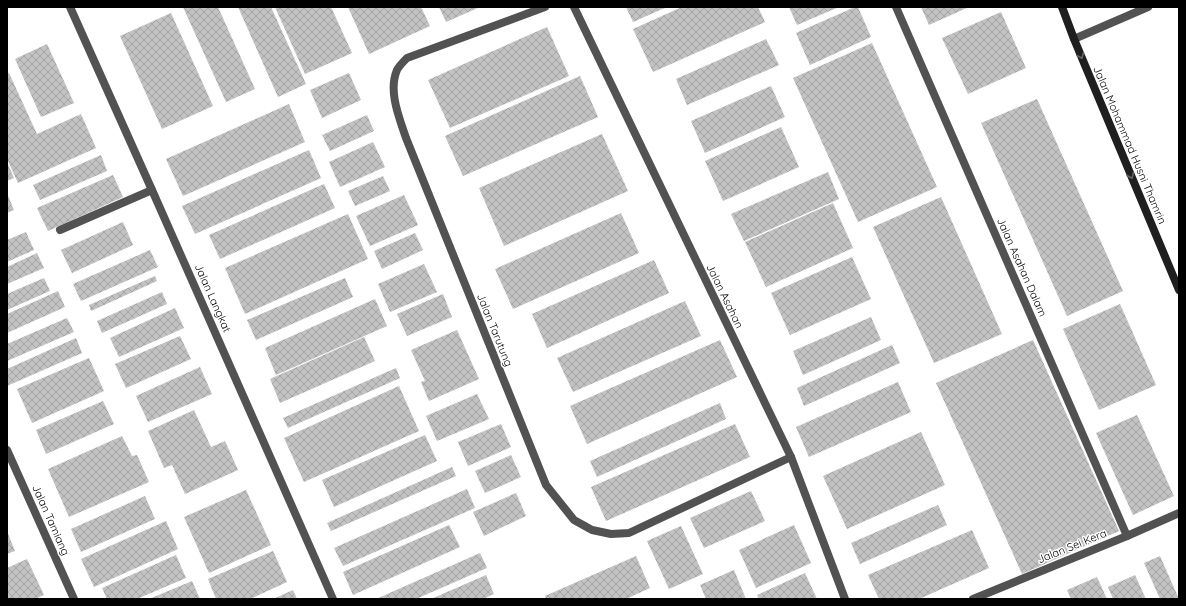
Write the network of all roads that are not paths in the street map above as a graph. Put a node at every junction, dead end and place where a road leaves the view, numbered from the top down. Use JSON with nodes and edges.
{"nodes":[{"id":1,"x":70,"y":7,"type":"edge"},
{"id":2,"x":544,"y":7,"type":"edge"},
{"id":3,"x":574,"y":7,"type":"edge"},
{"id":4,"x":896,"y":7,"type":"edge"},
{"id":5,"x":1062,"y":7,"type":"edge"},
{"id":6,"x":1148,"y":7,"type":"edge"},
{"id":7,"x":1074,"y":39,"type":"junction"},
{"id":8,"x":152,"y":190,"type":"junction"},
{"id":9,"x":60,"y":230,"type":"dead end"},
{"id":10,"x":1179,"y":290,"type":"edge"},
{"id":11,"x":7,"y":450,"type":"edge"},
{"id":12,"x":791,"y":457,"type":"junction"},
{"id":13,"x":1179,"y":513,"type":"edge"},
{"id":14,"x":1127,"y":536,"type":"junction"},
{"id":15,"x":74,"y":599,"type":"edge"},
{"id":16,"x":333,"y":599,"type":"edge"},
{"id":17,"x":845,"y":599,"type":"edge"},
{"id":18,"x":973,"y":599,"type":"edge"}],
"edges":[{"from":1,"to":8,"type":"street","name":"Jalan Langkat"},
{"from":2,"to":12,"type":"street","name":"Jalan Tarutung"},
{"from":3,"to":12,"type":"street","name":"Jalan Asahan"},
{"from":4,"to":14,"type":"street","name":"Jalan Asahan Dalam"},
{"from":5,"to":7,"type":"main road","name":"Jalan Mohammad Husni Thamrin"},
{"from":6,"to":7,"type":"street"},
{"from":7,"to":10,"type":"main road","name":"Jalan Mohammad Husni Thamrin","one_way":true},
{"from":8,"to":9,"type":"street"},
{"from":8,"to":16,"type":"street","name":"Jalan Langkat"},
{"from":11,"to":15,"type":"street","name":"Jalan Tamiang"},
{"from":12,"to":17,"type":"street","name":"Jalan Asahan"},
{"from":13,"to":14,"type":"street","name":"Jalan Sei Kera"},
{"from":14,"to":18,"type":"street","name":"Jalan Sei Kera"}]}
